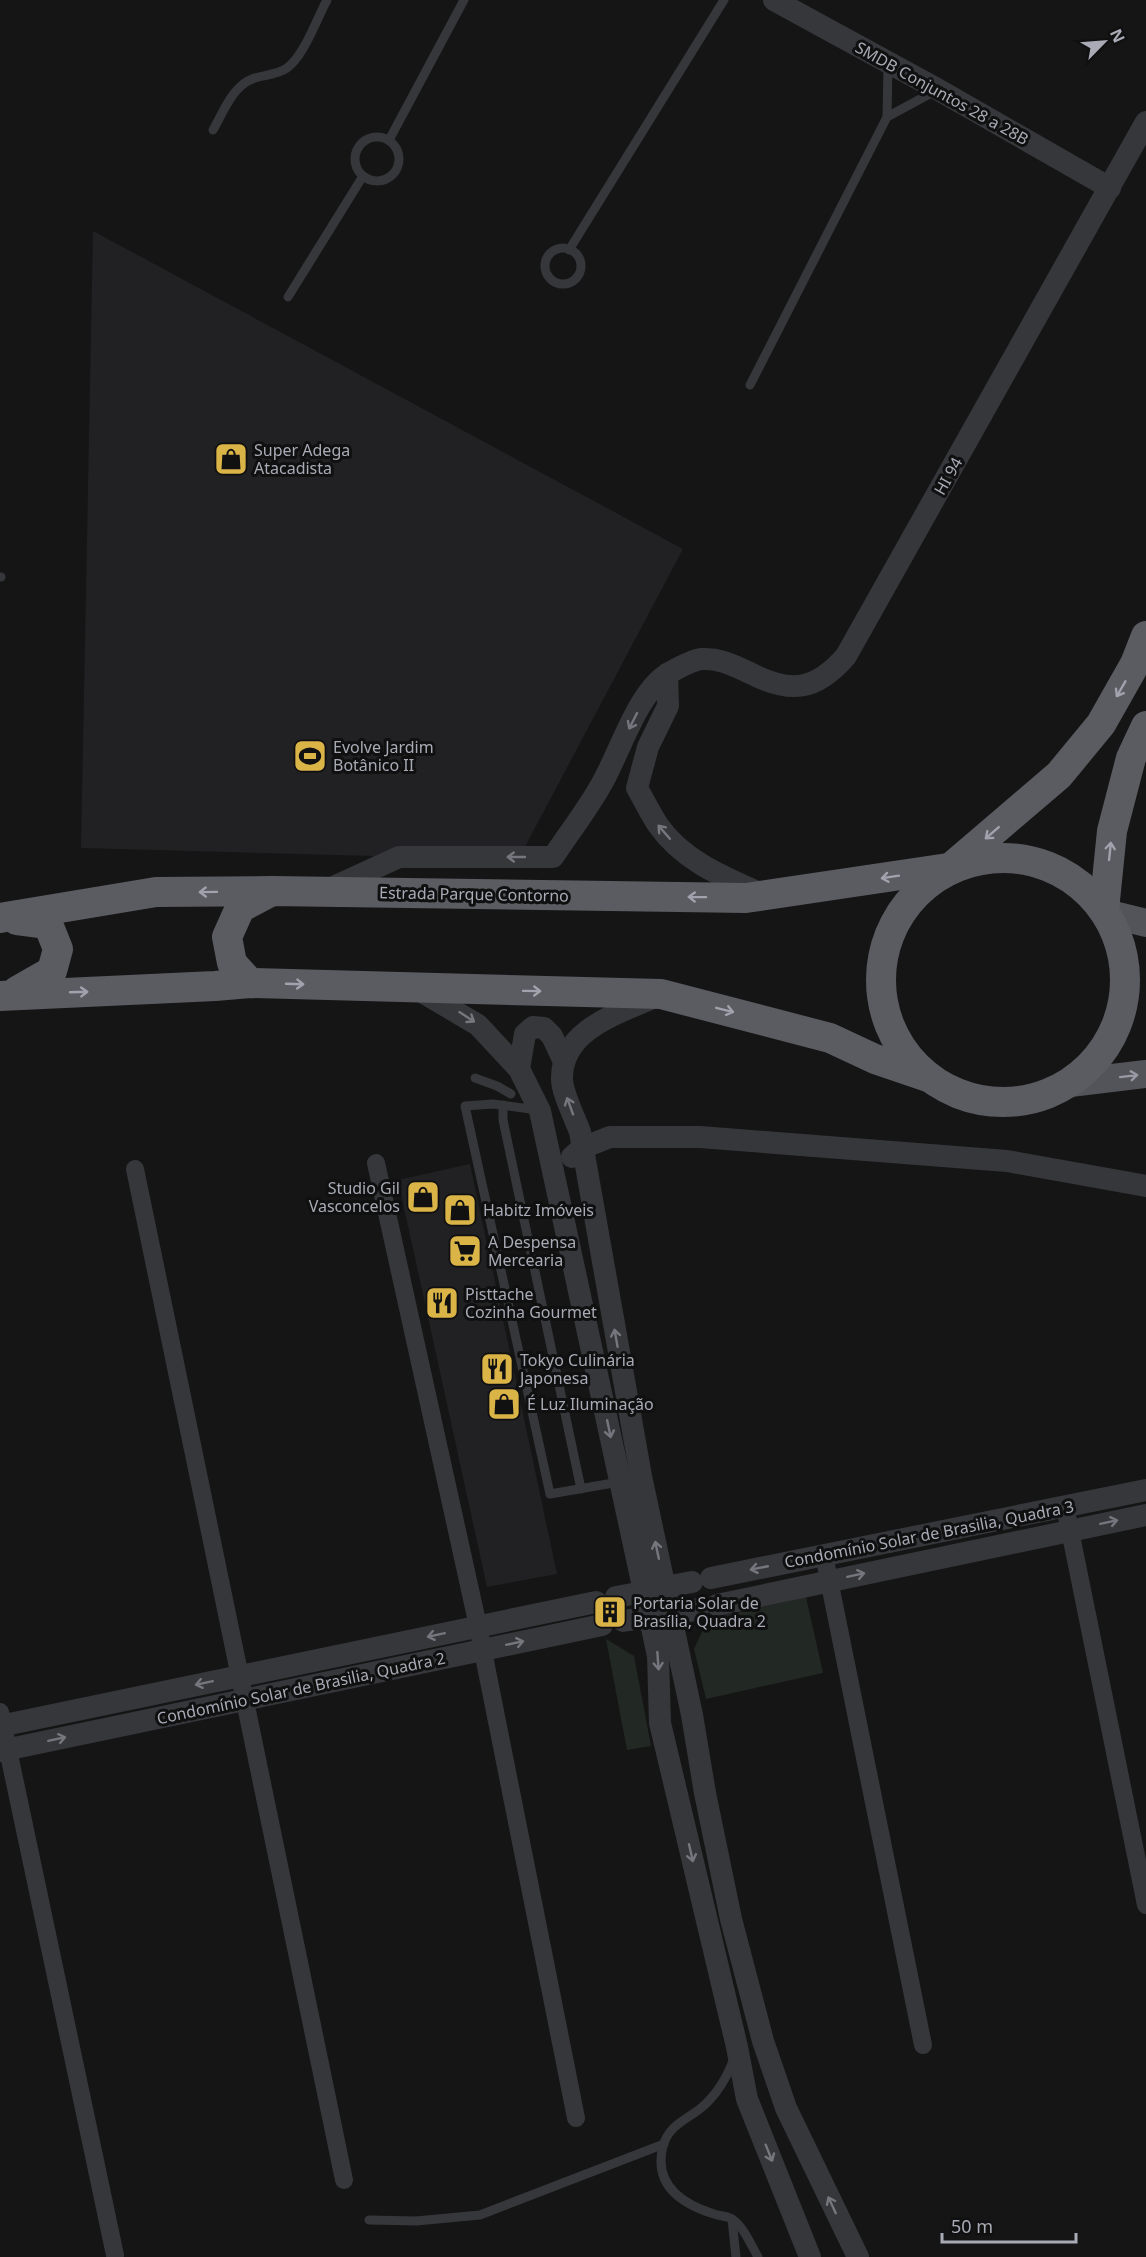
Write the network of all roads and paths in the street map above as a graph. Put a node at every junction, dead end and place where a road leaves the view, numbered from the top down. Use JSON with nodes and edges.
{"nodes":[{"id":1,"x":327,"y":0,"type":"edge"},
{"id":2,"x":464,"y":0,"type":"edge"},
{"id":3,"x":724,"y":0,"type":"edge"},
{"id":4,"x":774,"y":0,"type":"edge"},
{"id":5,"x":888,"y":63,"type":"junction"},
{"id":6,"x":937,"y":89,"type":"junction"},
{"id":7,"x":887,"y":117,"type":"junction"},
{"id":8,"x":1146,"y":122,"type":"edge"},
{"id":9,"x":213,"y":130,"type":"dead end"},
{"id":10,"x":389,"y":140,"type":"junction"},
{"id":11,"x":363,"y":176,"type":"junction"},
{"id":12,"x":1110,"y":188,"type":"junction"},
{"id":13,"x":569,"y":250,"type":"dead end"},
{"id":14,"x":288,"y":297,"type":"dead end"},
{"id":15,"x":750,"y":385,"type":"dead end"},
{"id":16,"x":1146,"y":636,"type":"edge"},
{"id":17,"x":667,"y":674,"type":"junction"},
{"id":18,"x":1146,"y":726,"type":"edge"},
{"id":19,"x":952,"y":866,"type":"junction"},
{"id":20,"x":272,"y":891,"type":"junction"},
{"id":21,"x":322,"y":892,"type":"junction"},
{"id":22,"x":766,"y":896,"type":"junction"},
{"id":23,"x":1105,"y":911,"type":"junction"},
{"id":24,"x":0,"y":918,"type":"edge"},
{"id":25,"x":1146,"y":923,"type":"edge"},
{"id":26,"x":250,"y":983,"type":"junction"},
{"id":27,"x":416,"y":988,"type":"junction"},
{"id":28,"x":661,"y":994,"type":"junction"},
{"id":29,"x":6,"y":995,"type":"edge"},
{"id":30,"x":564,"y":1062,"type":"junction"},
{"id":31,"x":1146,"y":1074,"type":"edge"},
{"id":32,"x":927,"y":1077,"type":"junction"},
{"id":33,"x":475,"y":1078,"type":"dead end"},
{"id":34,"x":519,"y":1083,"type":"junction"},
{"id":35,"x":1070,"y":1083,"type":"junction"},
{"id":36,"x":498,"y":1104,"type":"junction"},
{"id":37,"x":540,"y":1111,"type":"junction"},
{"id":38,"x":582,"y":1148,"type":"junction"},
{"id":39,"x":550,"y":1158,"type":"junction"},
{"id":40,"x":376,"y":1163,"type":"dead end"},
{"id":41,"x":135,"y":1169,"type":"dead end"},
{"id":42,"x":1146,"y":1186,"type":"edge"},
{"id":43,"x":631,"y":1479,"type":"junction"},
{"id":44,"x":581,"y":1489,"type":"junction"},
{"id":45,"x":1146,"y":1490,"type":"edge"},
{"id":46,"x":1065,"y":1506,"type":"junction"},
{"id":47,"x":1146,"y":1515,"type":"edge"},
{"id":48,"x":1070,"y":1531,"type":"junction"},
{"id":49,"x":824,"y":1555,"type":"junction"},
{"id":50,"x":711,"y":1578,"type":"junction"},
{"id":51,"x":830,"y":1580,"type":"junction"},
{"id":52,"x":665,"y":1587,"type":"junction"},
{"id":53,"x":643,"y":1592,"type":"junction"},
{"id":54,"x":598,"y":1601,"type":"junction"},
{"id":55,"x":717,"y":1605,"type":"junction"},
{"id":56,"x":660,"y":1616,"type":"junction"},
{"id":57,"x":603,"y":1625,"type":"junction"},
{"id":58,"x":478,"y":1626,"type":"junction"},
{"id":59,"x":483,"y":1650,"type":"junction"},
{"id":60,"x":241,"y":1676,"type":"junction"},
{"id":61,"x":245,"y":1700,"type":"junction"},
{"id":62,"x":692,"y":1715,"type":"junction"},
{"id":63,"x":1,"y":1721,"type":"edge"},
{"id":64,"x":660,"y":1723,"type":"junction"},
{"id":65,"x":4,"y":1750,"type":"edge"},
{"id":66,"x":1146,"y":1905,"type":"edge"},
{"id":67,"x":923,"y":2044,"type":"dead end"},
{"id":68,"x":737,"y":2047,"type":"junction"},
{"id":69,"x":576,"y":2118,"type":"dead end"},
{"id":70,"x":664,"y":2144,"type":"junction"},
{"id":71,"x":344,"y":2180,"type":"dead end"},
{"id":72,"x":732,"y":2219,"type":"junction"},
{"id":73,"x":369,"y":2220,"type":"dead end"},
{"id":74,"x":115,"y":2255,"type":"dead end"},
{"id":75,"x":736,"y":2257,"type":"edge"},
{"id":76,"x":758,"y":2257,"type":"edge"},
{"id":77,"x":810,"y":2257,"type":"edge"},
{"id":78,"x":856,"y":2257,"type":"edge"}],
"edges":[{"from":1,"to":9,"type":"lane"},
{"from":2,"to":10,"type":"lane"},
{"from":3,"to":13,"type":"lane"},
{"from":4,"to":5,"type":"street","name":"SMDB Conjuntos 28 a 28B"},
{"from":5,"to":6,"type":"street","name":"SMDB Conjuntos 28 a 28B"},
{"from":5,"to":7,"type":"lane"},
{"from":6,"to":7,"type":"lane"},
{"from":6,"to":12,"type":"street","name":"SMDB Conjuntos 28 a 28B"},
{"from":7,"to":15,"type":"lane"},
{"from":8,"to":12,"type":"street","name":"HI 94"},
{"from":10,"to":11,"type":"lane"},
{"from":10,"to":11,"type":"lane"},
{"from":11,"to":14,"type":"lane"},
{"from":12,"to":17,"type":"street","name":"HI 94"},
{"from":16,"to":19,"type":"highway","one_way":true},
{"from":17,"to":21,"type":"street","one_way":true},
{"from":22,"to":17,"type":"street","one_way":true},
{"from":23,"to":18,"type":"highway","one_way":true},
{"from":19,"to":22,"type":"highway","name":"Estrada Parque Contorno","one_way":true},
{"from":19,"to":23,"type":"highway","name":"Estrada Parque Contorno"},
{"from":19,"to":32,"type":"highway"},
{"from":20,"to":21,"type":"highway","name":"Estrada Parque Contorno"},
{"from":20,"to":24,"type":"highway","name":"Estrada Parque Contorno","one_way":true},
{"from":20,"to":26,"type":"highway"},
{"from":22,"to":21,"type":"highway","name":"Estrada Parque Contorno","one_way":true},
{"from":23,"to":25,"type":"main road"},
{"from":23,"to":35,"type":"highway"},
{"from":24,"to":29,"type":"highway"},
{"from":26,"to":27,"type":"highway","one_way":true},
{"from":29,"to":26,"type":"highway","one_way":true},
{"from":27,"to":28,"type":"highway","one_way":true},
{"from":27,"to":34,"type":"street","one_way":true},
{"from":28,"to":30,"type":"street"},
{"from":28,"to":32,"type":"highway","one_way":true},
{"from":30,"to":34,"type":"street"},
{"from":38,"to":30,"type":"street","one_way":true},
{"from":35,"to":31,"type":"main road","one_way":true},
{"from":32,"to":35,"type":"highway"},
{"from":33,"to":34,"type":"lane"},
{"from":34,"to":36,"type":"lane"},
{"from":34,"to":37,"type":"street"},
{"from":36,"to":37,"type":"lane"},
{"from":36,"to":44,"type":"lane"},
{"from":36,"to":44,"type":"lane"},
{"from":37,"to":39,"type":"street"},
{"from":38,"to":39,"type":"street"},
{"from":38,"to":42,"type":"street"},
{"from":43,"to":38,"type":"street","one_way":true},
{"from":39,"to":43,"type":"street","one_way":true},
{"from":40,"to":58,"type":"street"},
{"from":41,"to":60,"type":"street"},
{"from":43,"to":44,"type":"lane"},
{"from":52,"to":43,"type":"street","one_way":true},
{"from":43,"to":53,"type":"street"},
{"from":45,"to":46,"type":"street","name":"Condomínio Solar de Brasilia, Quadra 3"},
{"from":46,"to":48,"type":"street"},
{"from":46,"to":49,"type":"street","name":"Condomínio Solar de Brasilia, Quadra 3"},
{"from":48,"to":47,"type":"street","name":"Condomínio Solar de Brasilia, Quadra 3","one_way":true},
{"from":51,"to":48,"type":"street","name":"Condomínio Solar de Brasilia, Quadra 3","one_way":true},
{"from":48,"to":66,"type":"street"},
{"from":49,"to":50,"type":"street","name":"Condomínio Solar de Brasilia, Quadra 3","one_way":true},
{"from":49,"to":51,"type":"street"},
{"from":50,"to":52,"type":"street","name":"Condomínio Solar de Brasilia, Quadra 3"},
{"from":50,"to":55,"type":"street"},
{"from":51,"to":55,"type":"street","name":"Condomínio Solar de Brasilia, Quadra 3"},
{"from":51,"to":67,"type":"street"},
{"from":52,"to":56,"type":"street"},
{"from":53,"to":54,"type":"street","name":"Condomínio Solar de Brasilia, Quadra 2"},
{"from":53,"to":56,"type":"street"},
{"from":54,"to":57,"type":"street"},
{"from":54,"to":58,"type":"street","name":"Condomínio Solar de Brasilia, Quadra 2"},
{"from":55,"to":56,"type":"street","name":"Condomínio Solar de Brasilia, Quadra 3"},
{"from":56,"to":57,"type":"street","name":"Condomínio Solar de Brasilia, Quadra 2"},
{"from":56,"to":62,"type":"street"},
{"from":56,"to":64,"type":"street","one_way":true},
{"from":59,"to":57,"type":"street","name":"Condomínio Solar de Brasilia, Quadra 2","one_way":true},
{"from":58,"to":59,"type":"street"},
{"from":58,"to":60,"type":"street","name":"Condomínio Solar de Brasilia, Quadra 2","one_way":true},
{"from":59,"to":61,"type":"street","name":"Condomínio Solar de Brasilia, Quadra 2"},
{"from":59,"to":69,"type":"street"},
{"from":60,"to":61,"type":"street"},
{"from":60,"to":63,"type":"street","name":"Condomínio Solar de Brasilia, Quadra 2","one_way":true},
{"from":65,"to":61,"type":"street","name":"Condomínio Solar de Brasilia, Quadra 2","one_way":true},
{"from":61,"to":71,"type":"street"},
{"from":62,"to":64,"type":"street"},
{"from":78,"to":62,"type":"street","one_way":true},
{"from":63,"to":65,"type":"street"},
{"from":64,"to":68,"type":"street","one_way":true},
{"from":65,"to":74,"type":"street"},
{"from":68,"to":70,"type":"lane"},
{"from":68,"to":77,"type":"street","one_way":true},
{"from":70,"to":72,"type":"lane"},
{"from":70,"to":73,"type":"lane"},
{"from":72,"to":75,"type":"lane"},
{"from":72,"to":76,"type":"lane"}]}
